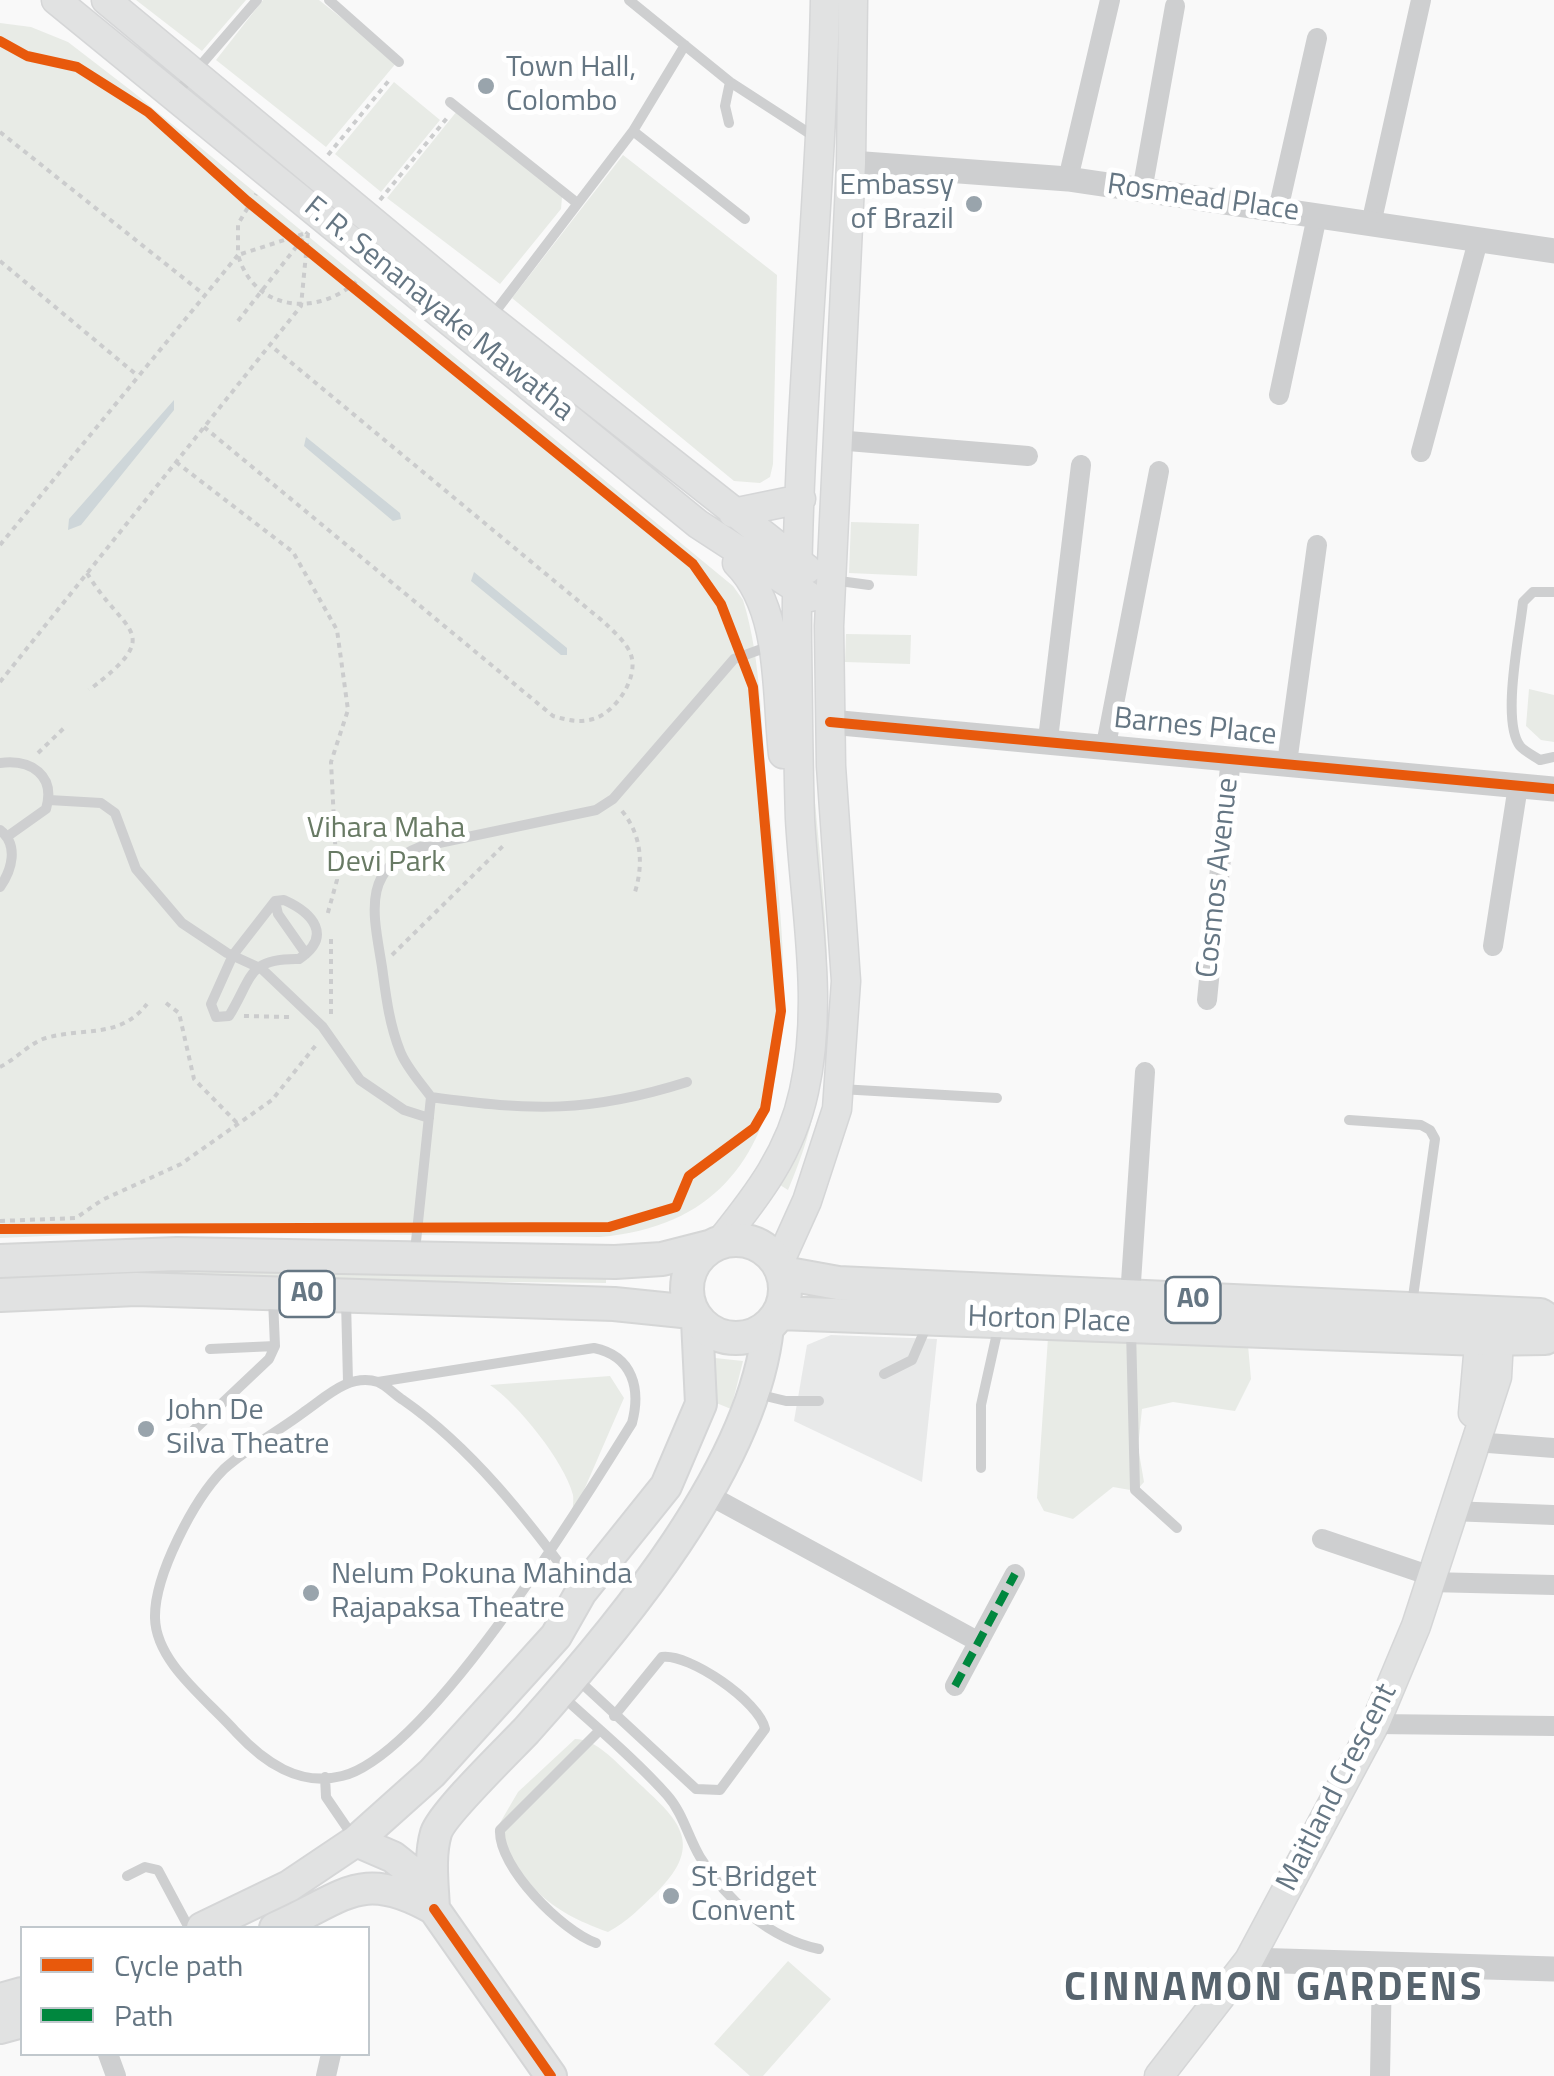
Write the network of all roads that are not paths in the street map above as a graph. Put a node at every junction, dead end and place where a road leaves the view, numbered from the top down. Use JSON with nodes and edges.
{"nodes":[{"id":1,"x":56,"y":0,"type":"edge"},
{"id":2,"x":106,"y":0,"type":"edge"},
{"id":3,"x":256,"y":0,"type":"edge"},
{"id":4,"x":329,"y":0,"type":"edge"},
{"id":5,"x":629,"y":0,"type":"edge"},
{"id":6,"x":825,"y":0,"type":"edge"},
{"id":7,"x":853,"y":0,"type":"edge"},
{"id":8,"x":1110,"y":0,"type":"edge"},
{"id":9,"x":1420,"y":0,"type":"edge"},
{"id":10,"x":1175,"y":6,"type":"dead end"},
{"id":11,"x":1317,"y":38,"type":"dead end"},
{"id":12,"x":685,"y":45,"type":"junction"},
{"id":13,"x":399,"y":62,"type":"dead end"},
{"id":14,"x":194,"y":71,"type":"junction"},
{"id":15,"x":730,"y":82,"type":"junction"},
{"id":16,"x":173,"y":97,"type":"junction"},
{"id":17,"x":454,"y":104,"type":"road end"},
{"id":18,"x":729,"y":124,"type":"dead end"},
{"id":19,"x":633,"y":131,"type":"junction"},
{"id":20,"x":822,"y":142,"type":"junction"},
{"id":21,"x":851,"y":163,"type":"junction"},
{"id":22,"x":1068,"y":179,"type":"junction"},
{"id":23,"x":1142,"y":191,"type":"junction"},
{"id":24,"x":578,"y":204,"type":"junction"},
{"id":25,"x":1278,"y":210,"type":"junction"},
{"id":26,"x":1317,"y":216,"type":"junction"},
{"id":27,"x":745,"y":219,"type":"dead end"},
{"id":28,"x":1371,"y":224,"type":"junction"},
{"id":29,"x":1478,"y":241,"type":"junction"},
{"id":30,"x":1554,"y":251,"type":"edge"},
{"id":31,"x":481,"y":330,"type":"junction"},
{"id":32,"x":1279,"y":395,"type":"dead end"},
{"id":33,"x":836,"y":440,"type":"junction"},
{"id":34,"x":1422,"y":452,"type":"dead end"},
{"id":35,"x":1028,"y":456,"type":"dead end"},
{"id":36,"x":1081,"y":466,"type":"dead end"},
{"id":37,"x":1159,"y":471,"type":"dead end"},
{"id":38,"x":801,"y":498,"type":"junction"},
{"id":39,"x":733,"y":513,"type":"junction"},
{"id":40,"x":698,"y":524,"type":"junction"},
{"id":41,"x":1317,"y":545,"type":"dead end"},
{"id":42,"x":798,"y":579,"type":"junction"},
{"id":43,"x":869,"y":585,"type":"dead end"},
{"id":44,"x":830,"y":592,"type":"junction"},
{"id":45,"x":1554,"y":592,"type":"edge"},
{"id":46,"x":771,"y":646,"type":"junction"},
{"id":47,"x":830,"y":722,"type":"junction"},
{"id":48,"x":1048,"y":739,"type":"junction"},
{"id":49,"x":1106,"y":744,"type":"junction"},
{"id":50,"x":1231,"y":757,"type":"junction"},
{"id":51,"x":1554,"y":758,"type":"edge"},
{"id":52,"x":1540,"y":760,"type":"junction"},
{"id":53,"x":0,"y":763,"type":"edge"},
{"id":54,"x":1287,"y":763,"type":"junction"},
{"id":55,"x":1536,"y":787,"type":"edge"},
{"id":56,"x":49,"y":800,"type":"junction"},
{"id":57,"x":800,"y":818,"type":"junction"},
{"id":58,"x":4,"y":833,"type":"edge"},
{"id":59,"x":0,"y":887,"type":"edge"},
{"id":60,"x":275,"y":901,"type":"junction"},
{"id":61,"x":1493,"y":946,"type":"dead end"},
{"id":62,"x":233,"y":954,"type":"junction"},
{"id":63,"x":306,"y":954,"type":"junction"},
{"id":64,"x":256,"y":966,"type":"junction"},
{"id":65,"x":1207,"y":1000,"type":"dead end"},
{"id":66,"x":1145,"y":1072,"type":"dead end"},
{"id":67,"x":688,"y":1082,"type":"dead end"},
{"id":68,"x":839,"y":1088,"type":"junction"},
{"id":69,"x":431,"y":1097,"type":"junction"},
{"id":70,"x":997,"y":1098,"type":"dead end"},
{"id":71,"x":428,"y":1118,"type":"junction"},
{"id":72,"x":1348,"y":1120,"type":"dead end"},
{"id":73,"x":715,"y":1244,"type":"junction"},
{"id":74,"x":414,"y":1260,"type":"junction"},
{"id":75,"x":0,"y":1261,"type":"edge"},
{"id":76,"x":781,"y":1268,"type":"junction"},
{"id":77,"x":273,"y":1293,"type":"junction"},
{"id":78,"x":0,"y":1295,"type":"edge"},
{"id":79,"x":346,"y":1295,"type":"junction"},
{"id":80,"x":1131,"y":1310,"type":"junction"},
{"id":81,"x":1411,"y":1310,"type":"junction"},
{"id":82,"x":694,"y":1316,"type":"junction"},
{"id":83,"x":932,"y":1316,"type":"junction"},
{"id":84,"x":1000,"y":1318,"type":"junction"},
{"id":85,"x":774,"y":1320,"type":"junction"},
{"id":86,"x":1490,"y":1326,"type":"junction"},
{"id":87,"x":1554,"y":1326,"type":"edge"},
{"id":88,"x":275,"y":1346,"type":"junction"},
{"id":89,"x":210,"y":1348,"type":"dead end"},
{"id":90,"x":884,"y":1374,"type":"dead end"},
{"id":91,"x":348,"y":1382,"type":"junction"},
{"id":92,"x":378,"y":1382,"type":"junction"},
{"id":93,"x":756,"y":1394,"type":"junction"},
{"id":94,"x":818,"y":1400,"type":"dead end"},
{"id":95,"x":1475,"y":1442,"type":"junction"},
{"id":96,"x":178,"y":1444,"type":"dead end"},
{"id":97,"x":1554,"y":1448,"type":"edge"},
{"id":98,"x":982,"y":1468,"type":"dead end"},
{"id":99,"x":1464,"y":1474,"type":"junction"},
{"id":100,"x":708,"y":1494,"type":"junction"},
{"id":101,"x":1450,"y":1511,"type":"junction"},
{"id":102,"x":1554,"y":1515,"type":"edge"},
{"id":103,"x":1176,"y":1528,"type":"dead end"},
{"id":104,"x":1322,"y":1539,"type":"dead end"},
{"id":105,"x":552,"y":1552,"type":"junction"},
{"id":106,"x":1015,"y":1574,"type":"dead end"},
{"id":107,"x":1430,"y":1579,"type":"junction"},
{"id":108,"x":1554,"y":1585,"type":"edge"},
{"id":109,"x":580,"y":1592,"type":"junction"},
{"id":110,"x":979,"y":1642,"type":"junction"},
{"id":111,"x":567,"y":1685,"type":"junction"},
{"id":112,"x":956,"y":1686,"type":"dead end"},
{"id":113,"x":614,"y":1716,"type":"junction"},
{"id":114,"x":1375,"y":1724,"type":"junction"},
{"id":115,"x":1554,"y":1726,"type":"edge"},
{"id":116,"x":599,"y":1731,"type":"junction"},
{"id":117,"x":325,"y":1778,"type":"junction"},
{"id":118,"x":406,"y":1796,"type":"junction"},
{"id":119,"x":437,"y":1830,"type":"junction"},
{"id":120,"x":356,"y":1841,"type":"junction"},
{"id":121,"x":127,"y":1876,"type":"dead end"},
{"id":122,"x":434,"y":1909,"type":"junction"},
{"id":123,"x":188,"y":1926,"type":"edge"},
{"id":124,"x":206,"y":1926,"type":"edge"},
{"id":125,"x":283,"y":1926,"type":"edge"},
{"id":126,"x":596,"y":1942,"type":"dead end"},
{"id":127,"x":819,"y":1948,"type":"dead end"},
{"id":128,"x":1250,"y":1960,"type":"junction"},
{"id":129,"x":1382,"y":1966,"type":"junction"},
{"id":130,"x":1554,"y":1969,"type":"edge"},
{"id":131,"x":551,"y":2076,"type":"edge"},
{"id":132,"x":1159,"y":2076,"type":"edge"},
{"id":133,"x":1380,"y":2076,"type":"edge"}],
"edges":[{"from":1,"to":16,"type":"main road","name":"F. R. Senanayake Mawatha"},
{"from":2,"to":14,"type":"main road","name":"F. R. Senanayake Mawatha"},
{"from":3,"to":14,"type":"lane"},
{"from":4,"to":13,"type":"lane"},
{"from":5,"to":12,"type":"lane"},
{"from":6,"to":20,"type":"main road"},
{"from":7,"to":21,"type":"main road"},
{"from":8,"to":22,"type":"street"},
{"from":9,"to":28,"type":"street"},
{"from":10,"to":23,"type":"street"},
{"from":11,"to":25,"type":"street"},
{"from":12,"to":15,"type":"lane"},
{"from":12,"to":19,"type":"lane"},
{"from":14,"to":16,"type":"lane"},
{"from":14,"to":31,"type":"main road","name":"F. R. Senanayake Mawatha"},
{"from":15,"to":18,"type":"lane"},
{"from":15,"to":20,"type":"lane"},
{"from":16,"to":31,"type":"main road","name":"F. R. Senanayake Mawatha"},
{"from":17,"to":24,"type":"lane"},
{"from":19,"to":24,"type":"lane"},
{"from":19,"to":27,"type":"lane"},
{"from":20,"to":38,"type":"main road"},
{"from":21,"to":22,"type":"street","name":"Rosmead Place"},
{"from":21,"to":33,"type":"main road"},
{"from":22,"to":23,"type":"street","name":"Rosmead Place"},
{"from":23,"to":25,"type":"street","name":"Rosmead Place"},
{"from":24,"to":31,"type":"lane"},
{"from":25,"to":26,"type":"street","name":"Rosmead Place"},
{"from":26,"to":28,"type":"street","name":"Rosmead Place"},
{"from":26,"to":32,"type":"street"},
{"from":28,"to":29,"type":"street","name":"Rosmead Place"},
{"from":29,"to":30,"type":"street","name":"Rosmead Place"},
{"from":29,"to":34,"type":"street"},
{"from":31,"to":39,"type":"main road","name":"F. R. Senanayake Mawatha"},
{"from":31,"to":40,"type":"main road","name":"F. R. Senanayake Mawatha"},
{"from":33,"to":35,"type":"street"},
{"from":33,"to":44,"type":"main road"},
{"from":36,"to":48,"type":"street"},
{"from":37,"to":49,"type":"street"},
{"from":38,"to":39,"type":"main road"},
{"from":38,"to":42,"type":"main road"},
{"from":39,"to":42,"type":"main road","name":"F. R. Senanayake Mawatha"},
{"from":40,"to":42,"type":"main road","name":"F. R. Senanayake Mawatha"},
{"from":40,"to":46,"type":"main road"},
{"from":41,"to":54,"type":"street"},
{"from":42,"to":44,"type":"main road","name":"F. R. Senanayake Mawatha"},
{"from":42,"to":57,"type":"main road"},
{"from":43,"to":44,"type":"lane"},
{"from":44,"to":47,"type":"main road"},
{"from":45,"to":52,"type":"lane"},
{"from":46,"to":57,"type":"main road"},
{"from":46,"to":69,"type":"lane"},
{"from":47,"to":48,"type":"street","name":"Barnes Place"},
{"from":47,"to":68,"type":"main road"},
{"from":48,"to":49,"type":"street","name":"Barnes Place"},
{"from":49,"to":50,"type":"street","name":"Barnes Place"},
{"from":50,"to":54,"type":"street","name":"Barnes Place"},
{"from":50,"to":65,"type":"street","name":"Cosmos Avenue"},
{"from":51,"to":52,"type":"lane"},
{"from":52,"to":55,"type":"lane"},
{"from":53,"to":56,"type":"lane"},
{"from":54,"to":55,"type":"street","name":"Barnes Place"},
{"from":55,"to":61,"type":"street"},
{"from":56,"to":58,"type":"lane"},
{"from":56,"to":62,"type":"lane"},
{"from":57,"to":73,"type":"main road"},
{"from":58,"to":59,"type":"lane"},
{"from":60,"to":62,"type":"lane"},
{"from":60,"to":63,"type":"lane"},
{"from":60,"to":63,"type":"lane"},
{"from":62,"to":64,"type":"lane"},
{"from":62,"to":64,"type":"lane"},
{"from":63,"to":64,"type":"lane"},
{"from":64,"to":71,"type":"lane"},
{"from":66,"to":80,"type":"street"},
{"from":67,"to":69,"type":"lane"},
{"from":68,"to":70,"type":"lane"},
{"from":68,"to":76,"type":"main road"},
{"from":69,"to":71,"type":"lane"},
{"from":71,"to":74,"type":"lane"},
{"from":72,"to":81,"type":"lane"},
{"from":73,"to":74,"type":"highway","number":"A0"},
{"from":73,"to":76,"type":"highway","number":"A0"},
{"from":73,"to":82,"type":"highway"},
{"from":74,"to":75,"type":"highway","number":"A0"},
{"from":76,"to":80,"type":"highway","name":"Horton Place","number":"A0"},
{"from":76,"to":85,"type":"highway"},
{"from":77,"to":78,"type":"highway","number":"A0"},
{"from":77,"to":79,"type":"highway","number":"A0"},
{"from":77,"to":88,"type":"lane"},
{"from":79,"to":82,"type":"highway","number":"A0"},
{"from":79,"to":91,"type":"lane"},
{"from":80,"to":81,"type":"highway","name":"Horton Place","number":"A0"},
{"from":80,"to":84,"type":"highway","name":"Horton Place","number":"A0"},
{"from":80,"to":86,"type":"highway","name":"Horton Place","number":"A0"},
{"from":80,"to":103,"type":"lane"},
{"from":81,"to":86,"type":"highway","name":"Horton Place","number":"A0"},
{"from":82,"to":85,"type":"highway","number":"A0"},
{"from":82,"to":109,"type":"main road"},
{"from":83,"to":84,"type":"highway","name":"Horton Place","number":"A0"},
{"from":83,"to":85,"type":"highway","name":"Horton Place","number":"A0"},
{"from":83,"to":90,"type":"lane"},
{"from":84,"to":98,"type":"lane"},
{"from":85,"to":93,"type":"main road"},
{"from":86,"to":87,"type":"highway","name":"Horton Place","number":"A0"},
{"from":86,"to":95,"type":"main road","name":"Maitland Crescent"},
{"from":86,"to":99,"type":"main road","name":"Maitland Crescent"},
{"from":88,"to":89,"type":"lane"},
{"from":88,"to":96,"type":"lane"},
{"from":91,"to":92,"type":"lane"},
{"from":91,"to":117,"type":"lane"},
{"from":92,"to":105,"type":"lane"},
{"from":92,"to":105,"type":"lane"},
{"from":93,"to":94,"type":"lane"},
{"from":93,"to":100,"type":"main road"},
{"from":95,"to":97,"type":"street"},
{"from":95,"to":99,"type":"main road","name":"Maitland Crescent"},
{"from":99,"to":101,"type":"main road","name":"Maitland Crescent"},
{"from":100,"to":110,"type":"street"},
{"from":100,"to":111,"type":"main road"},
{"from":101,"to":102,"type":"street"},
{"from":101,"to":107,"type":"main road","name":"Maitland Crescent"},
{"from":104,"to":107,"type":"street"},
{"from":105,"to":109,"type":"lane"},
{"from":105,"to":117,"type":"lane"},
{"from":106,"to":110,"type":"street"},
{"from":107,"to":108,"type":"street"},
{"from":107,"to":114,"type":"main road","name":"Maitland Crescent"},
{"from":109,"to":118,"type":"main road"},
{"from":110,"to":112,"type":"street"},
{"from":111,"to":113,"type":"lane"},
{"from":111,"to":116,"type":"lane"},
{"from":111,"to":119,"type":"main road"},
{"from":113,"to":113,"type":"lane"},
{"from":114,"to":115,"type":"street"},
{"from":114,"to":128,"type":"main road","name":"Maitland Crescent"},
{"from":116,"to":126,"type":"lane"},
{"from":116,"to":127,"type":"lane"},
{"from":117,"to":120,"type":"lane"},
{"from":118,"to":119,"type":"main road"},
{"from":118,"to":120,"type":"main road"},
{"from":119,"to":122,"type":"main road"},
{"from":120,"to":122,"type":"main road"},
{"from":120,"to":124,"type":"main road"},
{"from":121,"to":123,"type":"lane"},
{"from":122,"to":125,"type":"main road"},
{"from":122,"to":131,"type":"main road"},
{"from":128,"to":129,"type":"street"},
{"from":128,"to":132,"type":"main road","name":"Maitland Crescent"},
{"from":129,"to":130,"type":"street"},
{"from":129,"to":133,"type":"street"}]}
